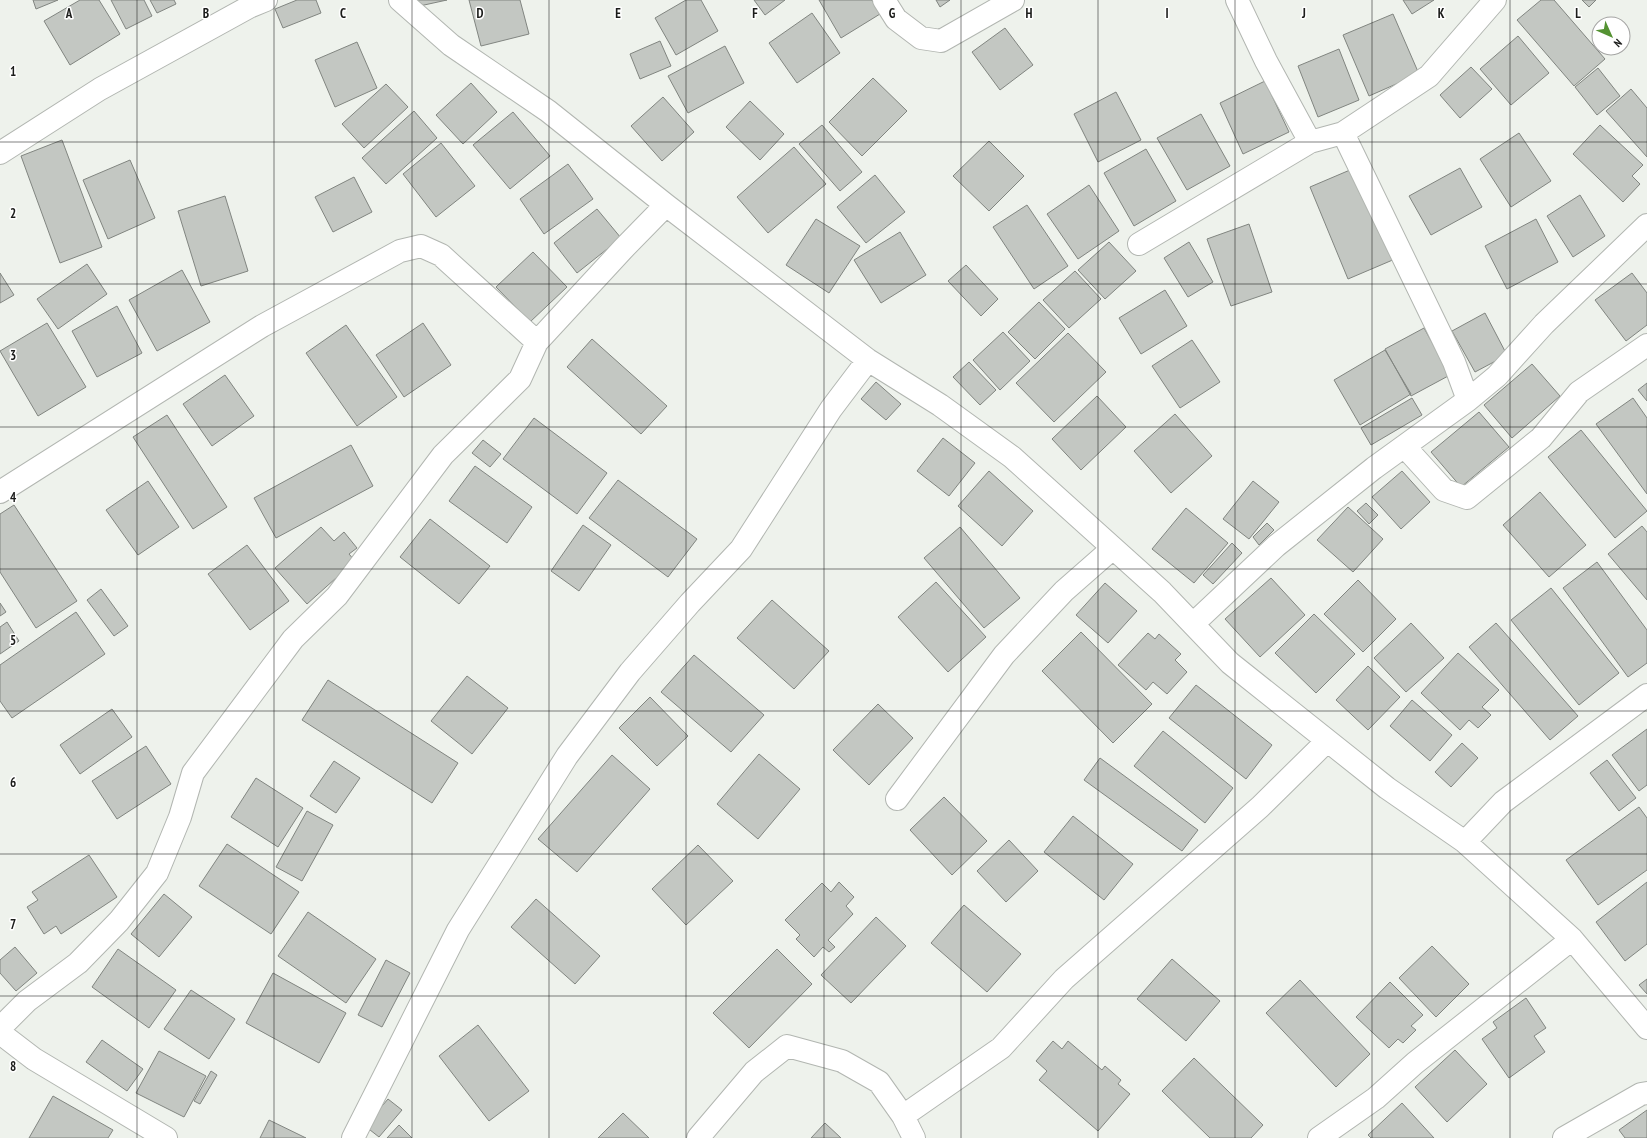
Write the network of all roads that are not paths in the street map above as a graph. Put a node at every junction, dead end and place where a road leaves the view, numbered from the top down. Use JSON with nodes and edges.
{"nodes":[{"id":1,"x":266,"y":0,"type":"edge"},
{"id":2,"x":400,"y":0,"type":"edge"},
{"id":3,"x":884,"y":0,"type":"edge"},
{"id":4,"x":1013,"y":0,"type":"edge"},
{"id":5,"x":1237,"y":0,"type":"edge"},
{"id":6,"x":1495,"y":0,"type":"edge"},
{"id":7,"x":1343,"y":133,"type":"junction"},
{"id":8,"x":1310,"y":142,"type":"junction"},
{"id":9,"x":0,"y":153,"type":"edge"},
{"id":10,"x":666,"y":206,"type":"junction"},
{"id":11,"x":1647,"y":226,"type":"edge"},
{"id":12,"x":1139,"y":244,"type":"dead end"},
{"id":13,"x":537,"y":342,"type":"junction"},
{"id":14,"x":1647,"y":345,"type":"edge"},
{"id":15,"x":868,"y":360,"type":"junction"},
{"id":16,"x":1468,"y":400,"type":"junction"},
{"id":17,"x":1405,"y":447,"type":"junction"},
{"id":18,"x":0,"y":492,"type":"edge"},
{"id":19,"x":1113,"y":548,"type":"junction"},
{"id":20,"x":1193,"y":624,"type":"junction"},
{"id":21,"x":1647,"y":695,"type":"edge"},
{"id":22,"x":1328,"y":741,"type":"junction"},
{"id":23,"x":897,"y":799,"type":"dead end"},
{"id":24,"x":1465,"y":842,"type":"junction"},
{"id":25,"x":1572,"y":939,"type":"junction"},
{"id":26,"x":0,"y":1028,"type":"edge"},
{"id":27,"x":1647,"y":1028,"type":"edge"},
{"id":28,"x":0,"y":1033,"type":"edge"},
{"id":29,"x":1647,"y":1093,"type":"edge"},
{"id":30,"x":903,"y":1116,"type":"junction"},
{"id":31,"x":166,"y":1138,"type":"edge"},
{"id":32,"x":353,"y":1138,"type":"edge"},
{"id":33,"x":698,"y":1138,"type":"edge"},
{"id":34,"x":914,"y":1138,"type":"edge"},
{"id":35,"x":1319,"y":1138,"type":"edge"},
{"id":36,"x":1564,"y":1138,"type":"edge"}],
"edges":[{"from":1,"to":9,"type":"street"},
{"from":2,"to":10,"type":"street"},
{"from":3,"to":4,"type":"street"},
{"from":5,"to":8,"type":"street"},
{"from":6,"to":7,"type":"street"},
{"from":7,"to":8,"type":"street"},
{"from":7,"to":16,"type":"street"},
{"from":8,"to":12,"type":"street"},
{"from":10,"to":13,"type":"street"},
{"from":10,"to":15,"type":"street"},
{"from":11,"to":16,"type":"street"},
{"from":13,"to":18,"type":"street"},
{"from":13,"to":26,"type":"street"},
{"from":14,"to":17,"type":"street"},
{"from":15,"to":19,"type":"street"},
{"from":15,"to":32,"type":"street"},
{"from":16,"to":17,"type":"street"},
{"from":17,"to":20,"type":"street"},
{"from":19,"to":20,"type":"street"},
{"from":19,"to":23,"type":"street"},
{"from":20,"to":22,"type":"street"},
{"from":21,"to":24,"type":"street"},
{"from":22,"to":24,"type":"street"},
{"from":22,"to":30,"type":"street"},
{"from":24,"to":25,"type":"street"},
{"from":25,"to":27,"type":"street"},
{"from":25,"to":35,"type":"street"},
{"from":28,"to":31,"type":"street"},
{"from":29,"to":36,"type":"street"},
{"from":30,"to":33,"type":"street"},
{"from":30,"to":34,"type":"street"}]}
